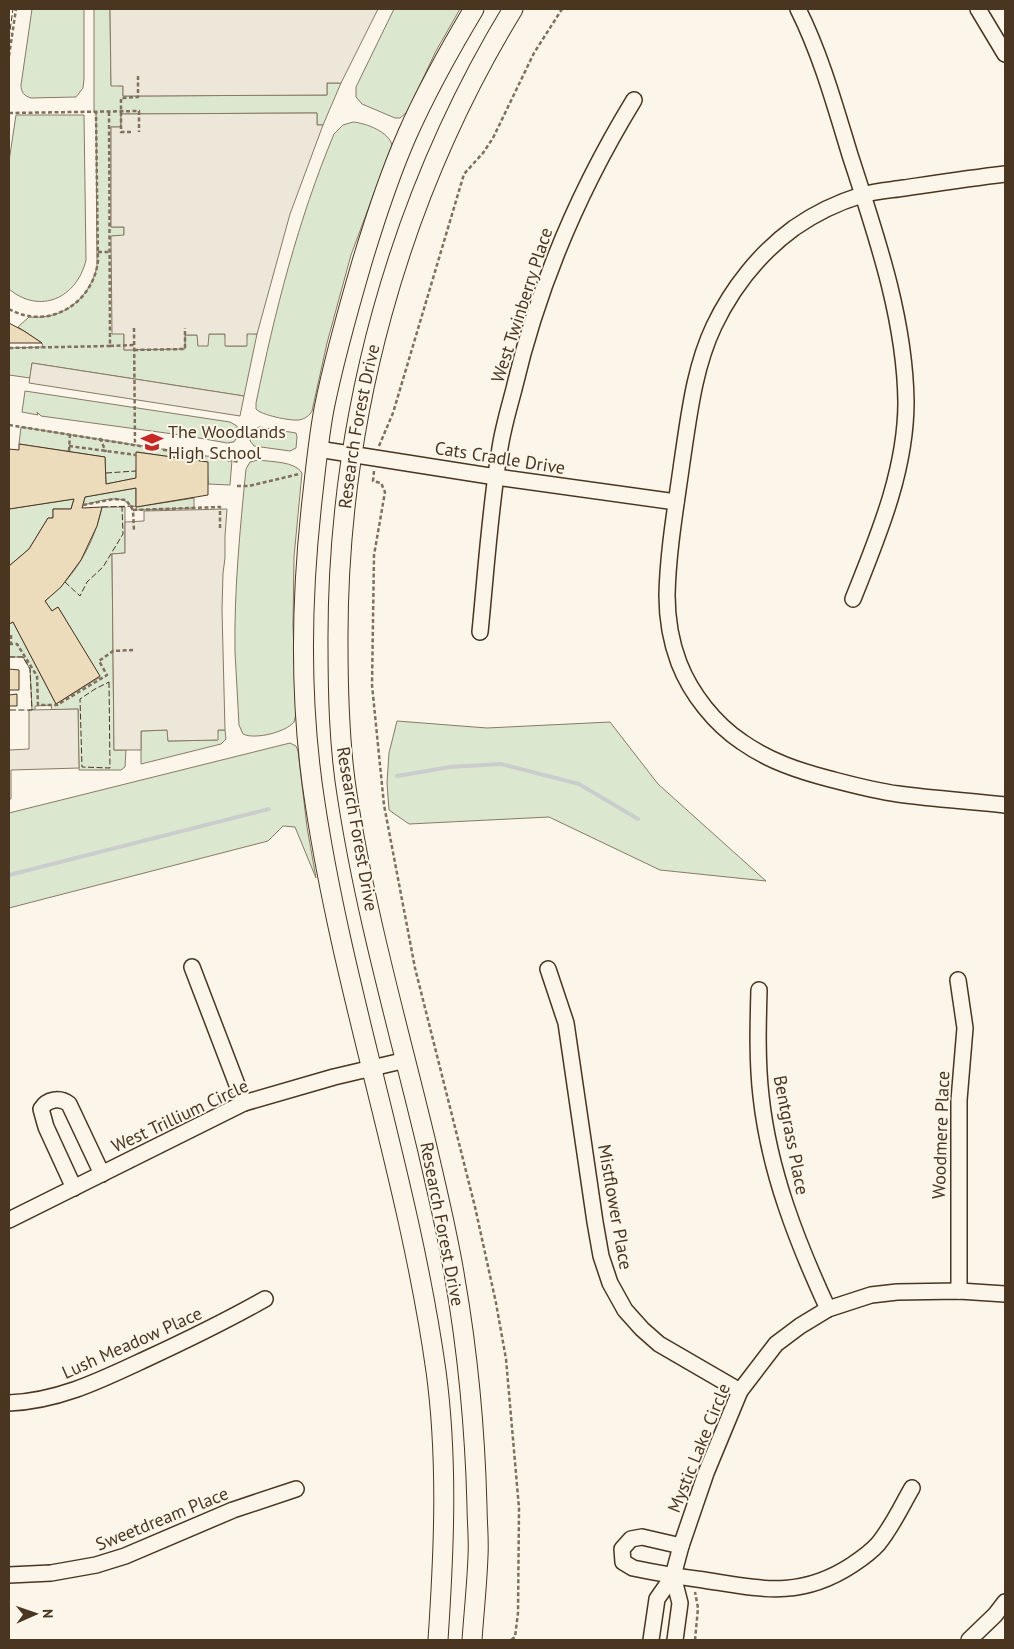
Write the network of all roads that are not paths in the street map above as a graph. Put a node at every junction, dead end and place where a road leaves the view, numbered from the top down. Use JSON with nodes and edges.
{"nodes":[{"id":1,"x":474,"y":9,"type":"edge"},
{"id":2,"x":513,"y":9,"type":"edge"},
{"id":3,"x":798,"y":9,"type":"edge"},
{"id":4,"x":978,"y":9,"type":"edge"},
{"id":5,"x":1005,"y":54,"type":"edge"},
{"id":6,"x":634,"y":100,"type":"dead end"},
{"id":7,"x":1005,"y":174,"type":"edge"},
{"id":8,"x":863,"y":195,"type":"junction"},
{"id":9,"x":318,"y":449,"type":"junction"},
{"id":10,"x":352,"y":453,"type":"junction"},
{"id":11,"x":496,"y":477,"type":"junction"},
{"id":12,"x":676,"y":502,"type":"junction"},
{"id":13,"x":853,"y":599,"type":"dead end"},
{"id":14,"x":480,"y":632,"type":"dead end"},
{"id":15,"x":1005,"y":804,"type":"edge"},
{"id":16,"x":192,"y":967,"type":"dead end"},
{"id":17,"x":548,"y":969,"type":"dead end"},
{"id":18,"x":958,"y":980,"type":"dead end"},
{"id":19,"x":759,"y":990,"type":"dead end"},
{"id":20,"x":406,"y":1060,"type":"junction"},
{"id":21,"x":372,"y":1068,"type":"junction"},
{"id":22,"x":244,"y":1103,"type":"junction"},
{"id":23,"x":102,"y":1174,"type":"junction"},
{"id":24,"x":74,"y":1188,"type":"junction"},
{"id":25,"x":9,"y":1220,"type":"edge"},
{"id":26,"x":959,"y":1291,"type":"junction"},
{"id":27,"x":1005,"y":1294,"type":"edge"},
{"id":28,"x":265,"y":1299,"type":"dead end"},
{"id":29,"x":828,"y":1309,"type":"junction"},
{"id":30,"x":740,"y":1390,"type":"junction"},
{"id":31,"x":9,"y":1403,"type":"edge"},
{"id":32,"x":912,"y":1488,"type":"dead end"},
{"id":33,"x":296,"y":1489,"type":"dead end"},
{"id":34,"x":681,"y":1546,"type":"junction"},
{"id":35,"x":9,"y":1575,"type":"edge"},
{"id":36,"x":673,"y":1576,"type":"junction"},
{"id":37,"x":1005,"y":1602,"type":"edge"},
{"id":38,"x":438,"y":1640,"type":"edge"},
{"id":39,"x":472,"y":1640,"type":"edge"},
{"id":40,"x":651,"y":1640,"type":"edge"},
{"id":41,"x":675,"y":1640,"type":"edge"},
{"id":42,"x":969,"y":1640,"type":"edge"}],
"edges":[{"from":1,"to":9,"type":"main road","name":"Research Forest Drive"},
{"from":2,"to":10,"type":"main road","name":"Research Forest Drive"},
{"from":3,"to":8,"type":"street"},
{"from":4,"to":5,"type":"street"},
{"from":6,"to":11,"type":"street","name":"West Twinberry Place"},
{"from":7,"to":8,"type":"street"},
{"from":8,"to":12,"type":"street"},
{"from":8,"to":13,"type":"street"},
{"from":9,"to":10,"type":"street","name":"Cats Cradle Drive"},
{"from":9,"to":21,"type":"main road","name":"Research Forest Drive"},
{"from":10,"to":11,"type":"street","name":"Cats Cradle Drive"},
{"from":10,"to":20,"type":"main road","name":"Research Forest Drive"},
{"from":11,"to":12,"type":"street","name":"Cats Cradle Drive"},
{"from":11,"to":14,"type":"street","name":"West Twinberry Place"},
{"from":12,"to":15,"type":"street"},
{"from":16,"to":22,"type":"street"},
{"from":17,"to":30,"type":"street","name":"Mistflower Place"},
{"from":18,"to":26,"type":"street","name":"Woodmere Place"},
{"from":19,"to":29,"type":"street","name":"Bentgrass Place"},
{"from":20,"to":21,"type":"street","name":"West Trillium Circle"},
{"from":20,"to":39,"type":"main road","name":"Research Forest Drive"},
{"from":21,"to":22,"type":"street","name":"West Trillium Circle"},
{"from":21,"to":38,"type":"main road","name":"Research Forest Drive"},
{"from":22,"to":23,"type":"street","name":"West Trillium Circle"},
{"from":23,"to":24,"type":"street","name":"West Trillium Circle"},
{"from":23,"to":24,"type":"street"},
{"from":24,"to":25,"type":"street","name":"West Trillium Circle"},
{"from":26,"to":27,"type":"street","name":"Mystic Lake Circle"},
{"from":26,"to":29,"type":"street","name":"Mystic Lake Circle"},
{"from":28,"to":31,"type":"street","name":"Lush Meadow Place"},
{"from":29,"to":30,"type":"street","name":"Mystic Lake Circle"},
{"from":30,"to":34,"type":"street","name":"Mystic Lake Circle"},
{"from":32,"to":36,"type":"street"},
{"from":33,"to":35,"type":"street","name":"Sweetdream Place"},
{"from":34,"to":36,"type":"street","name":"Mystic Lake Circle"},
{"from":34,"to":36,"type":"street"},
{"from":36,"to":40,"type":"street","name":"Mystic Lake Circle"},
{"from":36,"to":41,"type":"street","name":"Mystic Lake Circle"},
{"from":37,"to":42,"type":"street"}]}
